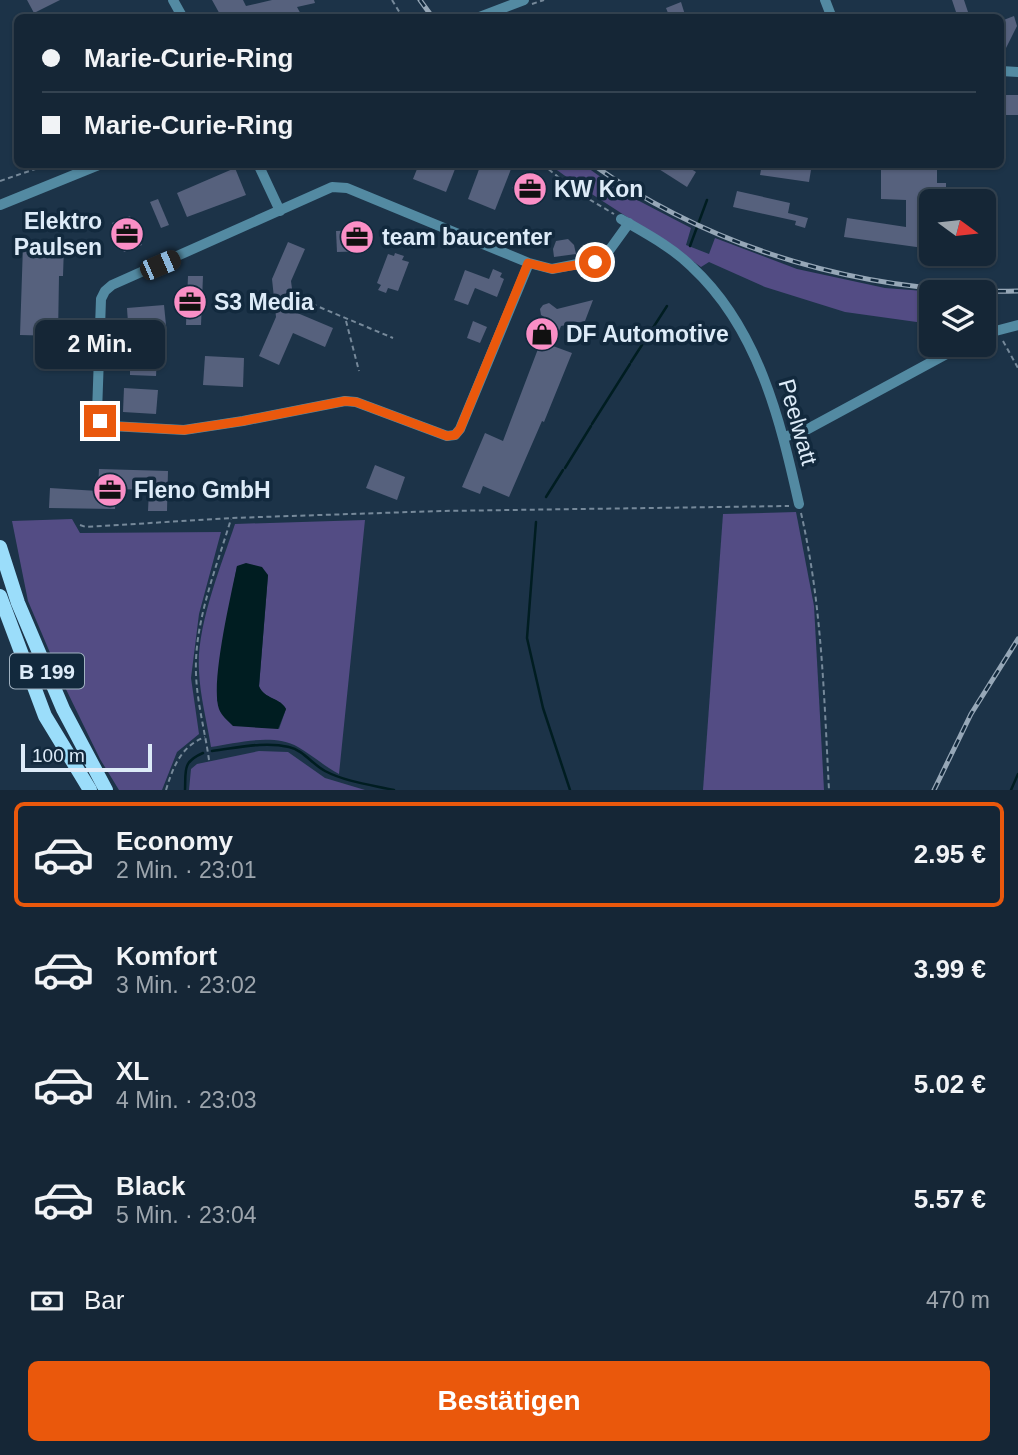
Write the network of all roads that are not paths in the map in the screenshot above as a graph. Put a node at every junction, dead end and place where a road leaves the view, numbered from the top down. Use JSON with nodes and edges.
{"nodes":[{"id":1,"x":524,"y":0,"type":"edge"},
{"id":2,"x":487,"y":14,"type":"edge"},
{"id":3,"x":91,"y":168,"type":"edge"},
{"id":4,"x":260,"y":168,"type":"edge"},
{"id":5,"x":0,"y":205,"type":"edge"},
{"id":6,"x":280,"y":211,"type":"junction"},
{"id":7,"x":528,"y":263,"type":"junction"},
{"id":8,"x":1018,"y":325,"type":"edge"},
{"id":9,"x":996,"y":331,"type":"edge"},
{"id":10,"x":941,"y":357,"type":"edge"},
{"id":11,"x":784,"y":437,"type":"junction"},
{"id":12,"x":797,"y":504,"type":"road end"},
{"id":13,"x":0,"y":547,"type":"edge"},
{"id":14,"x":0,"y":596,"type":"edge"},
{"id":15,"x":90,"y":790,"type":"edge"},
{"id":16,"x":106,"y":790,"type":"edge"}],
"edges":[{"from":1,"to":2,"type":"street"},
{"from":3,"to":5,"type":"street"},
{"from":4,"to":6,"type":"street"},
{"from":6,"to":7,"type":"street"},
{"from":6,"to":7,"type":"street"},
{"from":7,"to":11,"type":"street","name":"Peelwatt"},
{"from":8,"to":9,"type":"street"},
{"from":10,"to":11,"type":"street"},
{"from":11,"to":12,"type":"street","name":"Peelwatt"},
{"from":13,"to":16,"type":"main road","number":"B 199"},
{"from":14,"to":15,"type":"main road","number":"B 199"}]}
